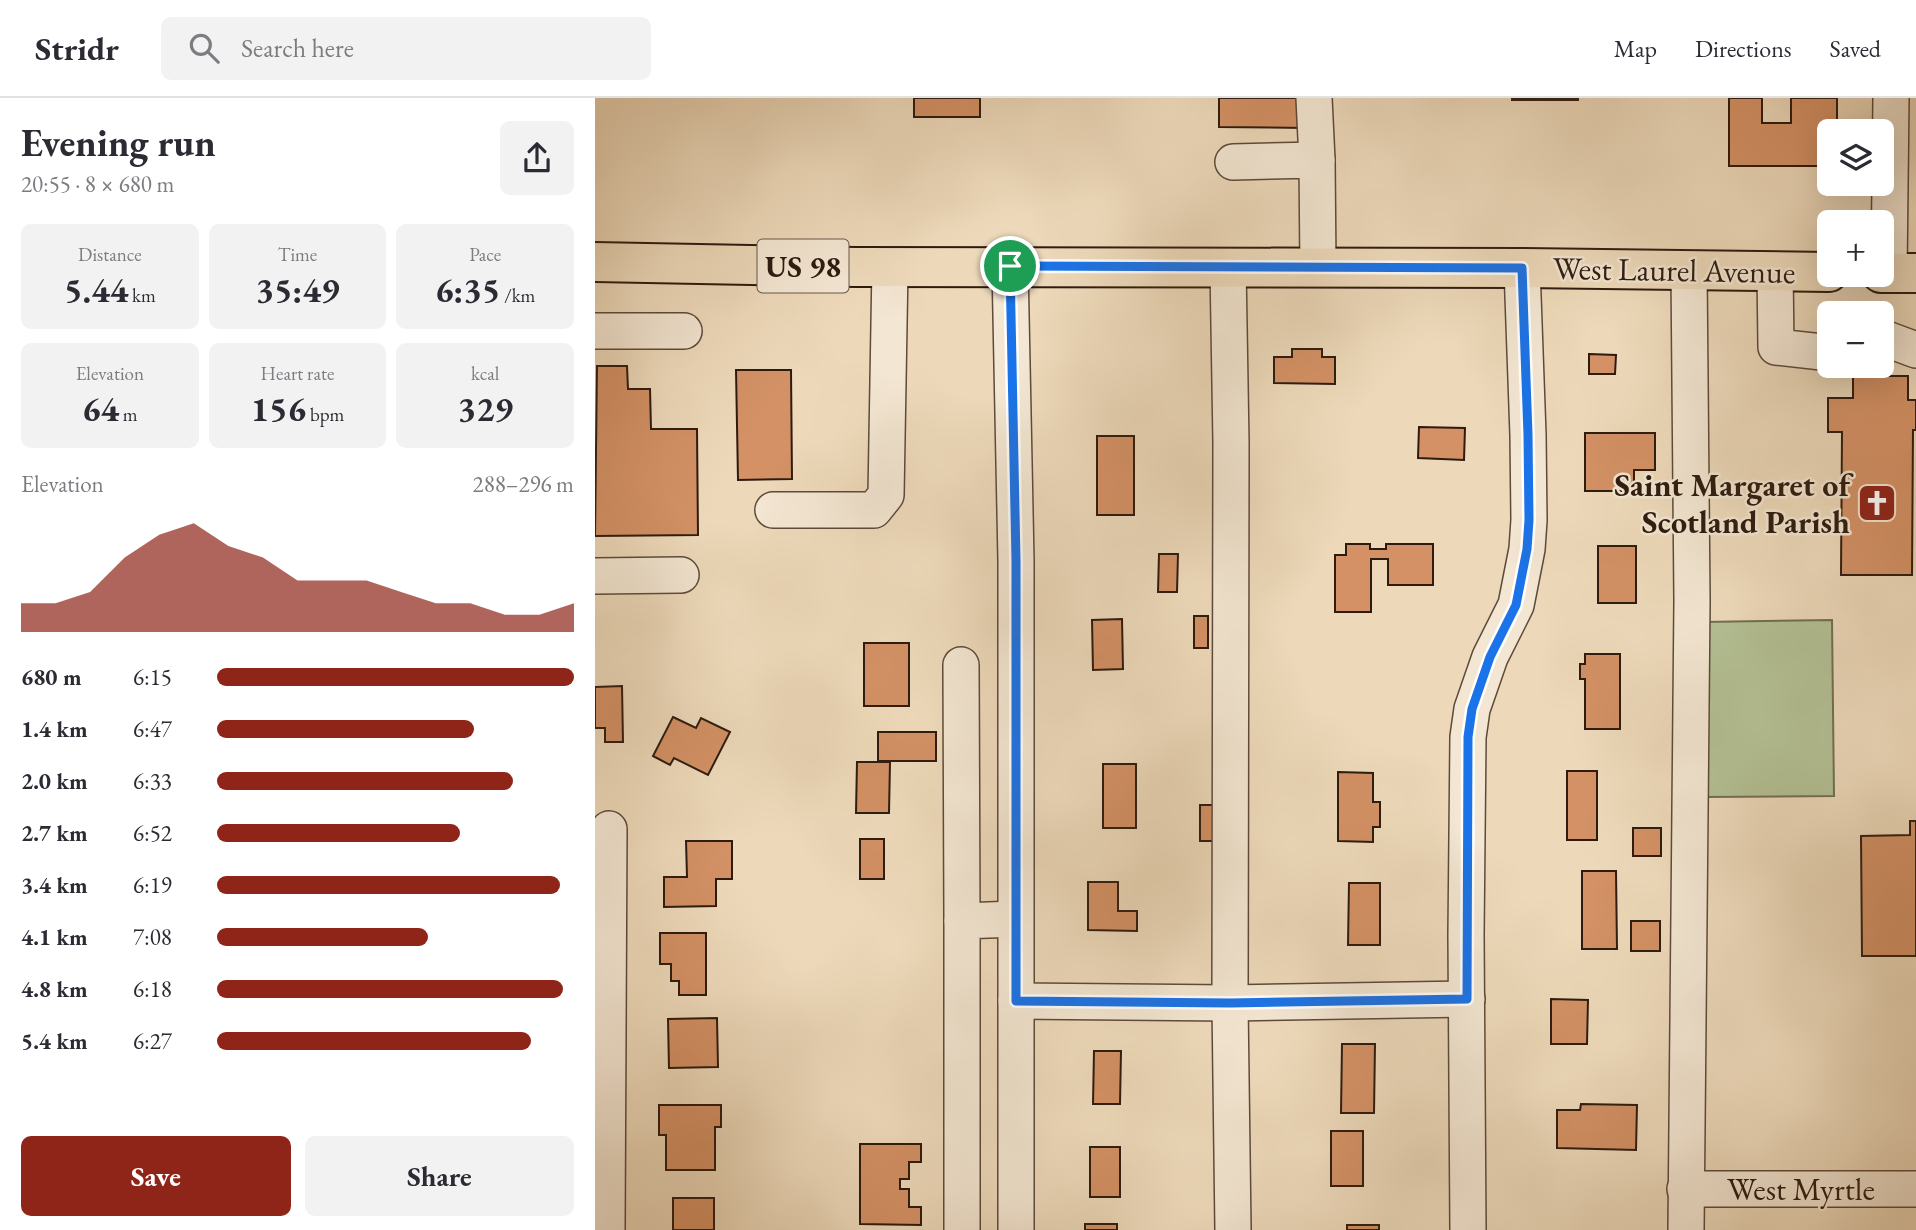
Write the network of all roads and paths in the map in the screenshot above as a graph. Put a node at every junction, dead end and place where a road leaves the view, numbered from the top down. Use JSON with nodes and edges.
{"nodes":[{"id":1,"x":1314,"y":98,"type":"edge"},
{"id":2,"x":1891,"y":98,"type":"edge"},
{"id":3,"x":1317,"y":160,"type":"junction"},
{"id":4,"x":1233,"y":162,"type":"dead end"},
{"id":5,"x":595,"y":262,"type":"edge"},
{"id":6,"x":1010,"y":266,"type":"junction"},
{"id":7,"x":890,"y":267,"type":"junction"},
{"id":8,"x":1228,"y":267,"type":"junction"},
{"id":9,"x":1318,"y":267,"type":"junction"},
{"id":10,"x":1522,"y":268,"type":"junction"},
{"id":11,"x":1689,"y":270,"type":"junction"},
{"id":12,"x":1775,"y":271,"type":"junction"},
{"id":13,"x":1817,"y":272,"type":"edge"},
{"id":14,"x":1895,"y":273,"type":"edge"},
{"id":15,"x":595,"y":331,"type":"edge"},
{"id":16,"x":684,"y":331,"type":"dead end"},
{"id":17,"x":1894,"y":342,"type":"edge"},
{"id":18,"x":1916,"y":350,"type":"edge"},
{"id":19,"x":1817,"y":351,"type":"edge"},
{"id":20,"x":773,"y":510,"type":"dead end"},
{"id":21,"x":681,"y":575,"type":"dead end"},
{"id":22,"x":595,"y":576,"type":"edge"},
{"id":23,"x":961,"y":666,"type":"dead end"},
{"id":24,"x":609,"y":829,"type":"dead end"},
{"id":25,"x":1015,"y":919,"type":"junction"},
{"id":26,"x":962,"y":921,"type":"junction"},
{"id":27,"x":1467,"y":999,"type":"junction"},
{"id":28,"x":1016,"y":1001,"type":"junction"},
{"id":29,"x":1230,"y":1003,"type":"junction"},
{"id":30,"x":601,"y":1155,"type":"edge"},
{"id":31,"x":1685,"y":1189,"type":"junction"},
{"id":32,"x":1916,"y":1189,"type":"edge"},
{"id":33,"x":607,"y":1230,"type":"edge"},
{"id":34,"x":962,"y":1230,"type":"edge"},
{"id":35,"x":1016,"y":1230,"type":"edge"},
{"id":36,"x":1233,"y":1230,"type":"edge"},
{"id":37,"x":1468,"y":1230,"type":"edge"},
{"id":38,"x":1686,"y":1230,"type":"edge"}],
"edges":[{"from":1,"to":3,"type":"street"},
{"from":2,"to":14,"type":"street"},
{"from":3,"to":4,"type":"street"},
{"from":3,"to":9,"type":"street"},
{"from":5,"to":7,"type":"main road","name":"West Laurel Avenue","number":"US 98"},
{"from":6,"to":7,"type":"main road","name":"West Laurel Avenue","number":"US 98"},
{"from":6,"to":8,"type":"main road","name":"West Laurel Avenue","number":"US 98"},
{"from":6,"to":25,"type":"street"},
{"from":7,"to":20,"type":"street"},
{"from":8,"to":9,"type":"main road","name":"West Laurel Avenue","number":"US 98"},
{"from":8,"to":29,"type":"street"},
{"from":9,"to":10,"type":"main road","name":"West Laurel Avenue","number":"US 98"},
{"from":10,"to":11,"type":"main road","name":"West Laurel Avenue","number":"US 98"},
{"from":10,"to":27,"type":"street"},
{"from":11,"to":12,"type":"main road","name":"West Laurel Avenue","number":"US 98"},
{"from":11,"to":31,"type":"street"},
{"from":12,"to":13,"type":"main road","name":"West Laurel Avenue","number":"US 98"},
{"from":12,"to":19,"type":"street"},
{"from":15,"to":16,"type":"street"},
{"from":17,"to":18,"type":"street"},
{"from":21,"to":22,"type":"street"},
{"from":23,"to":26,"type":"street"},
{"from":24,"to":30,"type":"street"},
{"from":25,"to":26,"type":"street"},
{"from":25,"to":28,"type":"street"},
{"from":26,"to":34,"type":"street"},
{"from":27,"to":29,"type":"street"},
{"from":27,"to":37,"type":"street"},
{"from":28,"to":29,"type":"street"},
{"from":28,"to":35,"type":"street"},
{"from":29,"to":36,"type":"street"},
{"from":30,"to":33,"type":"street"},
{"from":31,"to":32,"type":"street","name":"West Myrtle"},
{"from":31,"to":38,"type":"street"}]}
